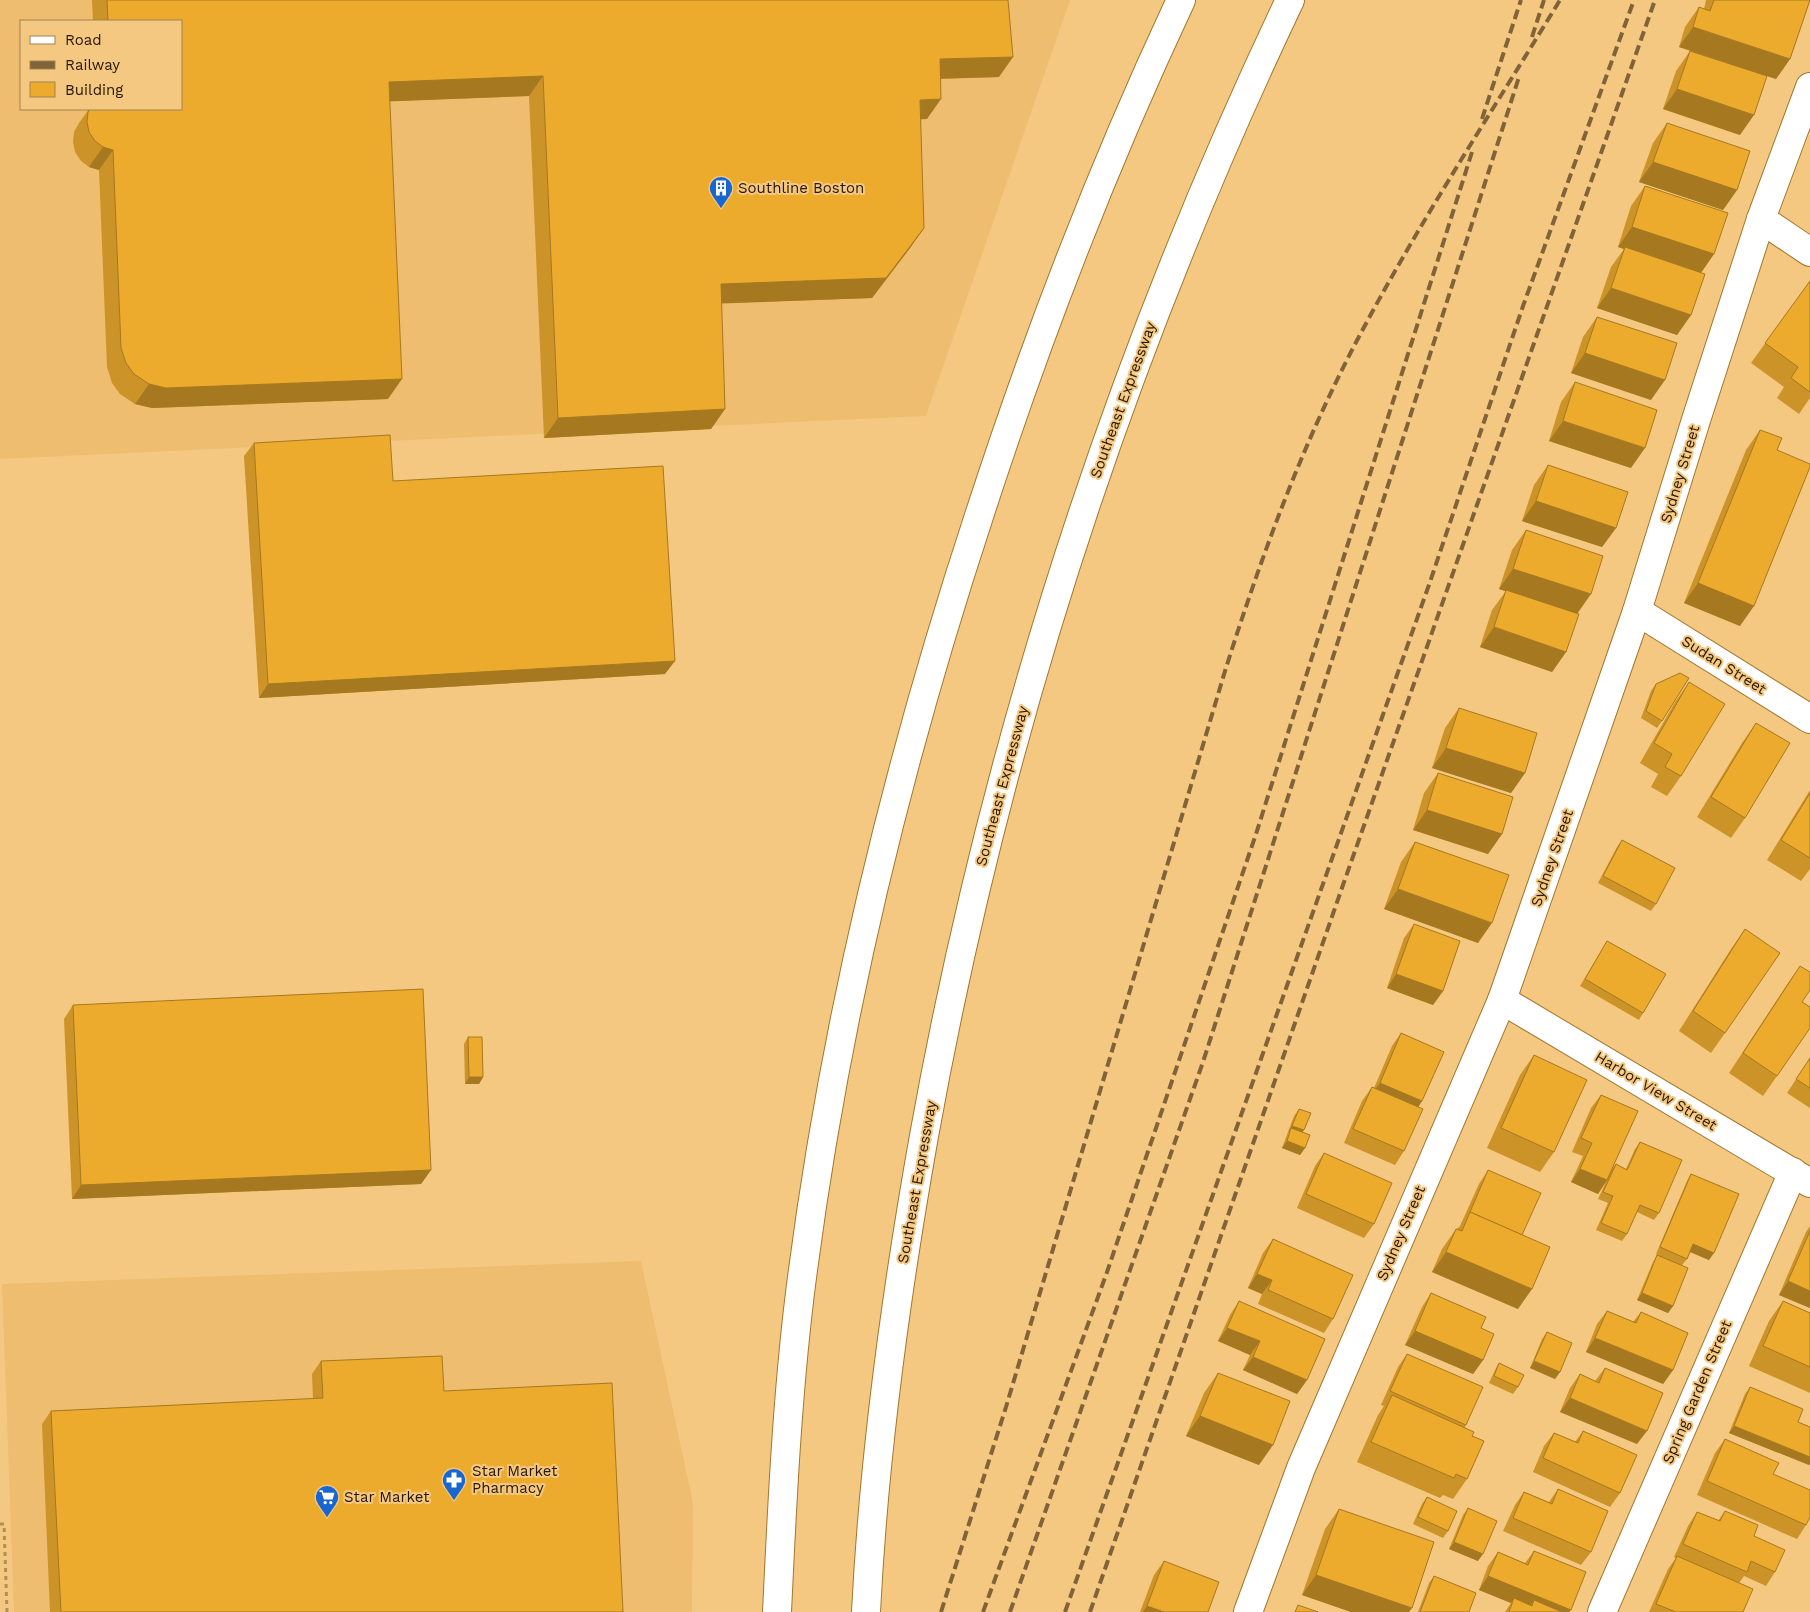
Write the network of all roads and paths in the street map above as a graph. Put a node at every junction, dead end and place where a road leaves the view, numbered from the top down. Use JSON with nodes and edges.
{"nodes":[{"id":1,"x":1181,"y":0,"type":"edge"},
{"id":2,"x":1290,"y":0,"type":"edge"},
{"id":3,"x":1810,"y":87,"type":"edge"},
{"id":4,"x":1761,"y":219,"type":"junction"},
{"id":5,"x":1810,"y":252,"type":"edge"},
{"id":6,"x":1637,"y":611,"type":"junction"},
{"id":7,"x":1810,"y":719,"type":"edge"},
{"id":8,"x":1502,"y":1000,"type":"junction"},
{"id":9,"x":1801,"y":1177,"type":"edge"},
{"id":10,"x":2,"y":1524,"type":"edge"},
{"id":11,"x":867,"y":1602,"type":"edge"},
{"id":12,"x":7,"y":1612,"type":"edge"},
{"id":13,"x":776,"y":1612,"type":"edge"},
{"id":14,"x":1248,"y":1612,"type":"edge"},
{"id":15,"x":1602,"y":1612,"type":"edge"}],
"edges":[{"from":1,"to":13,"type":"main road"},
{"from":2,"to":11,"type":"main road","name":"Southeast Expressway"},
{"from":3,"to":4,"type":"main road","name":"Sydney Street"},
{"from":4,"to":5,"type":"main road"},
{"from":4,"to":6,"type":"main road","name":"Sydney Street"},
{"from":6,"to":7,"type":"main road","name":"Sudan Street"},
{"from":6,"to":8,"type":"main road","name":"Sydney Street"},
{"from":8,"to":9,"type":"main road","name":"Harbor View Street"},
{"from":8,"to":14,"type":"main road","name":"Sydney Street"},
{"from":9,"to":15,"type":"main road","name":"Spring Garden Street"},
{"from":10,"to":12,"type":"path"}]}
